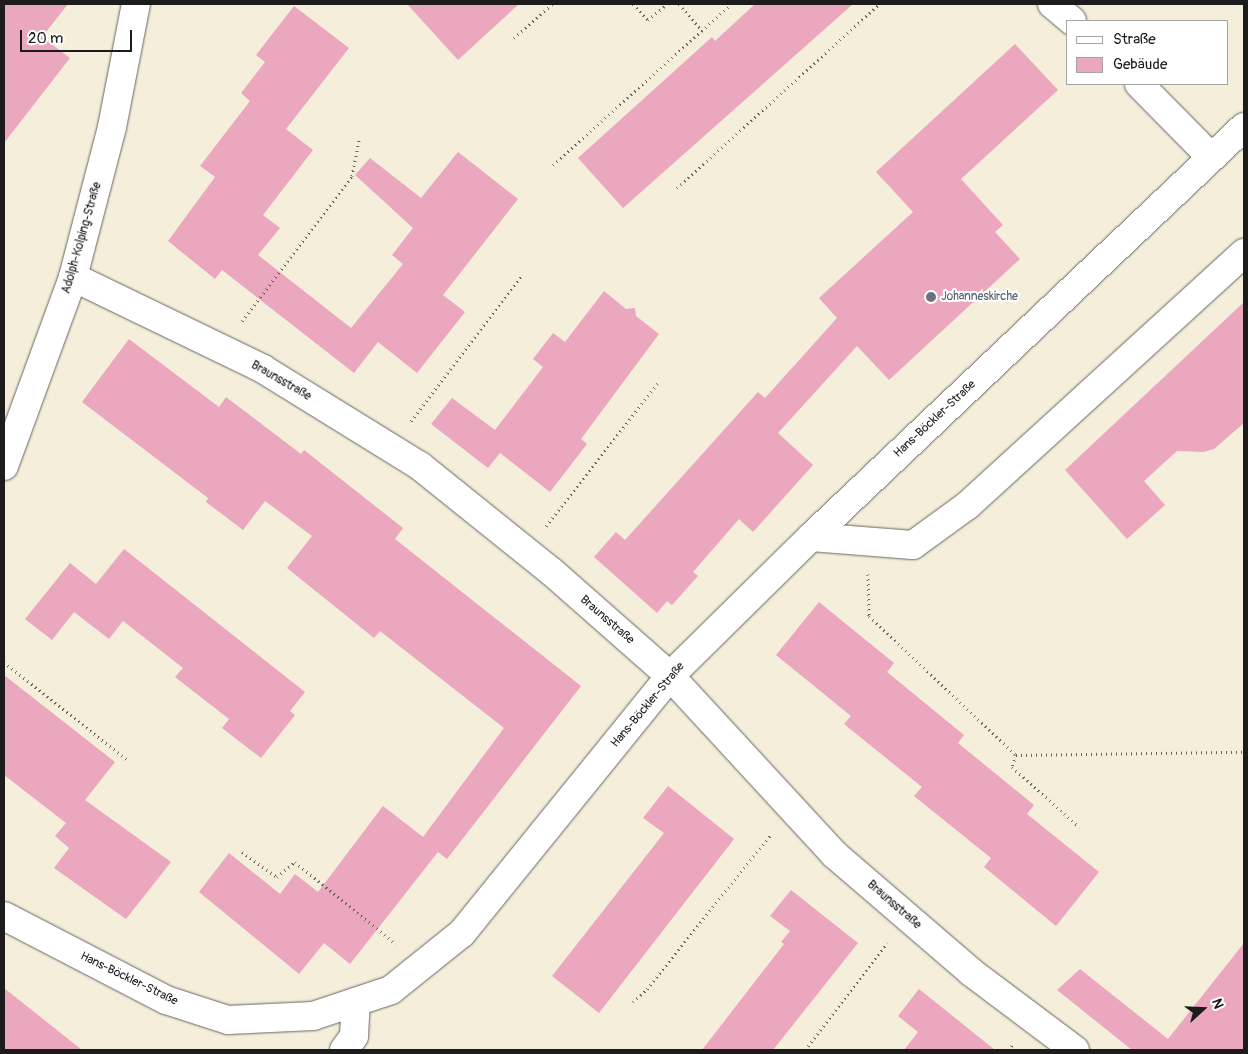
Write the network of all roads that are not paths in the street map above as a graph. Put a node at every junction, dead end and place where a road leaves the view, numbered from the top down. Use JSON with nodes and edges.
{"nodes":[{"id":1,"x":136,"y":4,"type":"edge"},
{"id":2,"x":1052,"y":4,"type":"edge"},
{"id":3,"x":1071,"y":20,"type":"edge"},
{"id":4,"x":1140,"y":85,"type":"edge"},
{"id":5,"x":1244,"y":128,"type":"edge"},
{"id":6,"x":1211,"y":157,"type":"junction"},
{"id":7,"x":1244,"y":253,"type":"edge"},
{"id":8,"x":73,"y":277,"type":"junction"},
{"id":9,"x":4,"y":466,"type":"edge"},
{"id":10,"x":811,"y":537,"type":"junction"},
{"id":11,"x":670,"y":676,"type":"junction"},
{"id":12,"x":4,"y":916,"type":"edge"},
{"id":13,"x":356,"y":1002,"type":"junction"},
{"id":14,"x":344,"y":1050,"type":"edge"},
{"id":15,"x":1075,"y":1050,"type":"edge"}],
"edges":[{"from":1,"to":8,"type":"street","name":"Adolph-Kolping-Straße"},
{"from":2,"to":3,"type":"street"},
{"from":4,"to":6,"type":"street"},
{"from":5,"to":6,"type":"street","name":"Hans-Böckler-Straße"},
{"from":6,"to":10,"type":"street","name":"Hans-Böckler-Straße"},
{"from":7,"to":10,"type":"street"},
{"from":8,"to":9,"type":"street","name":"Adolph-Kolping-Straße"},
{"from":8,"to":11,"type":"street","name":"Braunsstraße"},
{"from":10,"to":11,"type":"street","name":"Hans-Böckler-Straße"},
{"from":11,"to":13,"type":"street","name":"Hans-Böckler-Straße"},
{"from":11,"to":15,"type":"street","name":"Braunsstraße"},
{"from":12,"to":13,"type":"street","name":"Hans-Böckler-Straße"},
{"from":13,"to":14,"type":"street"}]}
